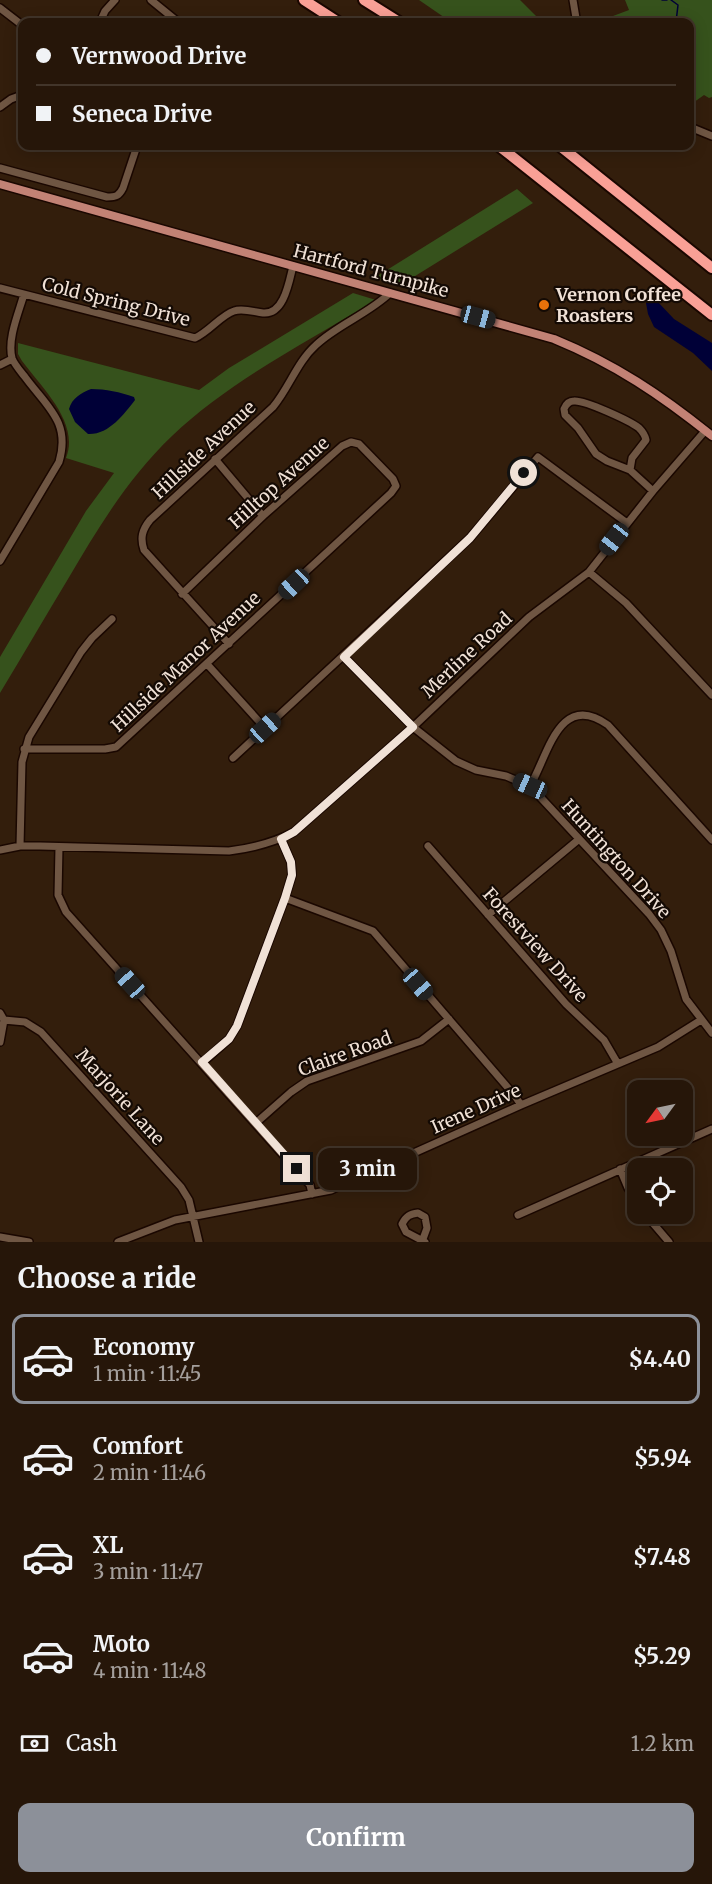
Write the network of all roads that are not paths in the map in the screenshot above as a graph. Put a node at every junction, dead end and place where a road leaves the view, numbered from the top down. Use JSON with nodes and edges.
{"nodes":[{"id":1,"x":115,"y":0,"type":"edge"},
{"id":2,"x":151,"y":0,"type":"edge"},
{"id":3,"x":304,"y":0,"type":"edge"},
{"id":4,"x":364,"y":0,"type":"edge"},
{"id":5,"x":573,"y":0,"type":"edge"},
{"id":6,"x":0,"y":8,"type":"edge"},
{"id":7,"x":102,"y":18,"type":"edge"},
{"id":8,"x":173,"y":18,"type":"edge"},
{"id":9,"x":332,"y":18,"type":"edge"},
{"id":10,"x":393,"y":18,"type":"edge"},
{"id":11,"x":576,"y":18,"type":"dead end"},
{"id":12,"x":18,"y":23,"type":"edge"},
{"id":13,"x":18,"y":96,"type":"edge"},
{"id":14,"x":0,"y":107,"type":"edge"},
{"id":15,"x":694,"y":128,"type":"edge"},
{"id":16,"x":712,"y":136,"type":"edge"},
{"id":17,"x":135,"y":150,"type":"edge"},
{"id":18,"x":504,"y":150,"type":"edge"},
{"id":19,"x":565,"y":150,"type":"edge"},
{"id":20,"x":0,"y":168,"type":"edge"},
{"id":21,"x":41,"y":180,"type":"junction"},
{"id":22,"x":0,"y":184,"type":"edge"},
{"id":23,"x":38,"y":195,"type":"junction"},
{"id":24,"x":293,"y":266,"type":"junction"},
{"id":25,"x":712,"y":268,"type":"edge"},
{"id":26,"x":0,"y":288,"type":"edge"},
{"id":27,"x":390,"y":293,"type":"junction"},
{"id":28,"x":24,"y":294,"type":"junction"},
{"id":29,"x":712,"y":315,"type":"edge"},
{"id":30,"x":12,"y":359,"type":"junction"},
{"id":31,"x":0,"y":365,"type":"edge"},
{"id":32,"x":709,"y":433,"type":"edge"},
{"id":33,"x":215,"y":459,"type":"junction"},
{"id":34,"x":630,"y":471,"type":"junction"},
{"id":35,"x":396,"y":486,"type":"joint"},
{"id":36,"x":653,"y":491,"type":"junction"},
{"id":37,"x":263,"y":516,"type":"junction"},
{"id":38,"x":627,"y":523,"type":"junction"},
{"id":39,"x":0,"y":561,"type":"edge"},
{"id":40,"x":589,"y":572,"type":"junction"},
{"id":41,"x":182,"y":594,"type":"junction"},
{"id":42,"x":112,"y":619,"type":"dead end"},
{"id":43,"x":229,"y":644,"type":"junction"},
{"id":44,"x":344,"y":657,"type":"junction"},
{"id":45,"x":207,"y":664,"type":"junction"},
{"id":46,"x":712,"y":695,"type":"edge"},
{"id":47,"x":413,"y":727,"type":"junction"},
{"id":48,"x":265,"y":728,"type":"junction"},
{"id":49,"x":24,"y":749,"type":"junction"},
{"id":50,"x":233,"y":758,"type":"dead end"},
{"id":51,"x":530,"y":786,"type":"junction"},
{"id":52,"x":281,"y":839,"type":"junction"},
{"id":53,"x":578,"y":840,"type":"junction"},
{"id":54,"x":712,"y":840,"type":"edge"},
{"id":55,"x":20,"y":846,"type":"junction"},
{"id":56,"x":428,"y":846,"type":"dead end"},
{"id":57,"x":59,"y":848,"type":"junction"},
{"id":58,"x":0,"y":850,"type":"edge"},
{"id":59,"x":285,"y":898,"type":"junction"},
{"id":60,"x":488,"y":915,"type":"junction"},
{"id":61,"x":0,"y":1012,"type":"edge"},
{"id":62,"x":448,"y":1019,"type":"junction"},
{"id":63,"x":4,"y":1020,"type":"junction"},
{"id":64,"x":701,"y":1020,"type":"junction"},
{"id":65,"x":712,"y":1033,"type":"edge"},
{"id":66,"x":0,"y":1042,"type":"edge"},
{"id":67,"x":202,"y":1062,"type":"junction"},
{"id":68,"x":618,"y":1064,"type":"junction"},
{"id":69,"x":521,"y":1105,"type":"junction"},
{"id":70,"x":256,"y":1123,"type":"junction"},
{"id":71,"x":712,"y":1130,"type":"edge"},
{"id":72,"x":620,"y":1169,"type":"junction"},
{"id":73,"x":627,"y":1186,"type":"edge"},
{"id":74,"x":312,"y":1194,"type":"junction"},
{"id":75,"x":518,"y":1215,"type":"dead end"},
{"id":76,"x":194,"y":1218,"type":"junction"},
{"id":77,"x":654,"y":1224,"type":"edge"},
{"id":78,"x":0,"y":1237,"type":"edge"},
{"id":79,"x":29,"y":1242,"type":"edge"},
{"id":80,"x":118,"y":1242,"type":"edge"},
{"id":81,"x":199,"y":1242,"type":"edge"},
{"id":82,"x":669,"y":1242,"type":"edge"}],
"edges":[{"from":1,"to":7,"type":"street"},
{"from":2,"to":8,"type":"street"},
{"from":3,"to":9,"type":"highway"},
{"from":4,"to":10,"type":"highway"},
{"from":5,"to":11,"type":"street"},
{"from":6,"to":12,"type":"street"},
{"from":13,"to":14,"type":"street"},
{"from":15,"to":16,"type":"street"},
{"from":17,"to":21,"type":"street"},
{"from":18,"to":29,"type":"highway"},
{"from":19,"to":25,"type":"highway"},
{"from":20,"to":21,"type":"street"},
{"from":21,"to":23,"type":"street"},
{"from":22,"to":23,"type":"main road","name":"Hartford Turnpike"},
{"from":23,"to":24,"type":"main road","name":"Hartford Turnpike"},
{"from":24,"to":27,"type":"main road","name":"Hartford Turnpike"},
{"from":24,"to":28,"type":"street","name":"Cold Spring Drive"},
{"from":26,"to":28,"type":"street","name":"Cold Spring Drive"},
{"from":27,"to":32,"type":"main road","name":"Hartford Turnpike"},
{"from":27,"to":33,"type":"street","name":"Hillside Avenue"},
{"from":28,"to":30,"type":"street"},
{"from":30,"to":31,"type":"street"},
{"from":30,"to":39,"type":"street"},
{"from":32,"to":36,"type":"street","name":"Merline Road"},
{"from":33,"to":37,"type":"street"},
{"from":33,"to":41,"type":"street","name":"Hillside Avenue"},
{"from":34,"to":34,"type":"street"},
{"from":34,"to":36,"type":"street"},
{"from":35,"to":37,"type":"street","name":"Hilltop Avenue"},
{"from":35,"to":43,"type":"street","name":"Hillside Manor Avenue"},
{"from":36,"to":38,"type":"street","name":"Merline Road"},
{"from":37,"to":41,"type":"street","name":"Hilltop Avenue"},
{"from":38,"to":40,"type":"street","name":"Merline Road"},
{"from":38,"to":44,"type":"street"},
{"from":40,"to":46,"type":"street"},
{"from":40,"to":47,"type":"street","name":"Merline Road"},
{"from":41,"to":43,"type":"street","name":"Hillside Avenue"},
{"from":42,"to":49,"type":"street"},
{"from":43,"to":45,"type":"street","name":"Hillside Manor Avenue"},
{"from":44,"to":47,"type":"street","name":"Huntington Drive"},
{"from":44,"to":48,"type":"street"},
{"from":45,"to":48,"type":"street"},
{"from":45,"to":49,"type":"street","name":"Hillside Manor Avenue"},
{"from":47,"to":51,"type":"street","name":"Huntington Drive"},
{"from":47,"to":52,"type":"street","name":"Merline Road"},
{"from":48,"to":50,"type":"street"},
{"from":49,"to":55,"type":"street"},
{"from":51,"to":53,"type":"street","name":"Huntington Drive"},
{"from":51,"to":54,"type":"street"},
{"from":52,"to":57,"type":"street","name":"Merline Road"},
{"from":52,"to":59,"type":"street"},
{"from":53,"to":60,"type":"street"},
{"from":53,"to":64,"type":"street","name":"Huntington Drive"},
{"from":55,"to":57,"type":"street","name":"Merline Road"},
{"from":55,"to":58,"type":"street","name":"Merline Road"},
{"from":56,"to":60,"type":"street","name":"Forestview Drive"},
{"from":57,"to":67,"type":"street"},
{"from":59,"to":62,"type":"street"},
{"from":59,"to":67,"type":"street"},
{"from":60,"to":68,"type":"street","name":"Forestview Drive"},
{"from":61,"to":63,"type":"street"},
{"from":62,"to":69,"type":"street"},
{"from":62,"to":70,"type":"street","name":"Claire Road"},
{"from":63,"to":66,"type":"street"},
{"from":63,"to":76,"type":"street","name":"Marjorie Lane"},
{"from":64,"to":65,"type":"street","name":"Huntington Drive"},
{"from":64,"to":68,"type":"street","name":"Irene Drive"},
{"from":67,"to":70,"type":"street"},
{"from":68,"to":69,"type":"street","name":"Irene Drive"},
{"from":69,"to":74,"type":"street","name":"Irene Drive"},
{"from":70,"to":74,"type":"street"},
{"from":71,"to":72,"type":"street"},
{"from":72,"to":73,"type":"street"},
{"from":72,"to":75,"type":"street"},
{"from":74,"to":76,"type":"street","name":"Irene Drive"},
{"from":76,"to":80,"type":"street","name":"Irene Drive"},
{"from":76,"to":81,"type":"street","name":"Marjorie Lane"},
{"from":77,"to":82,"type":"street"},
{"from":78,"to":79,"type":"street"}]}
